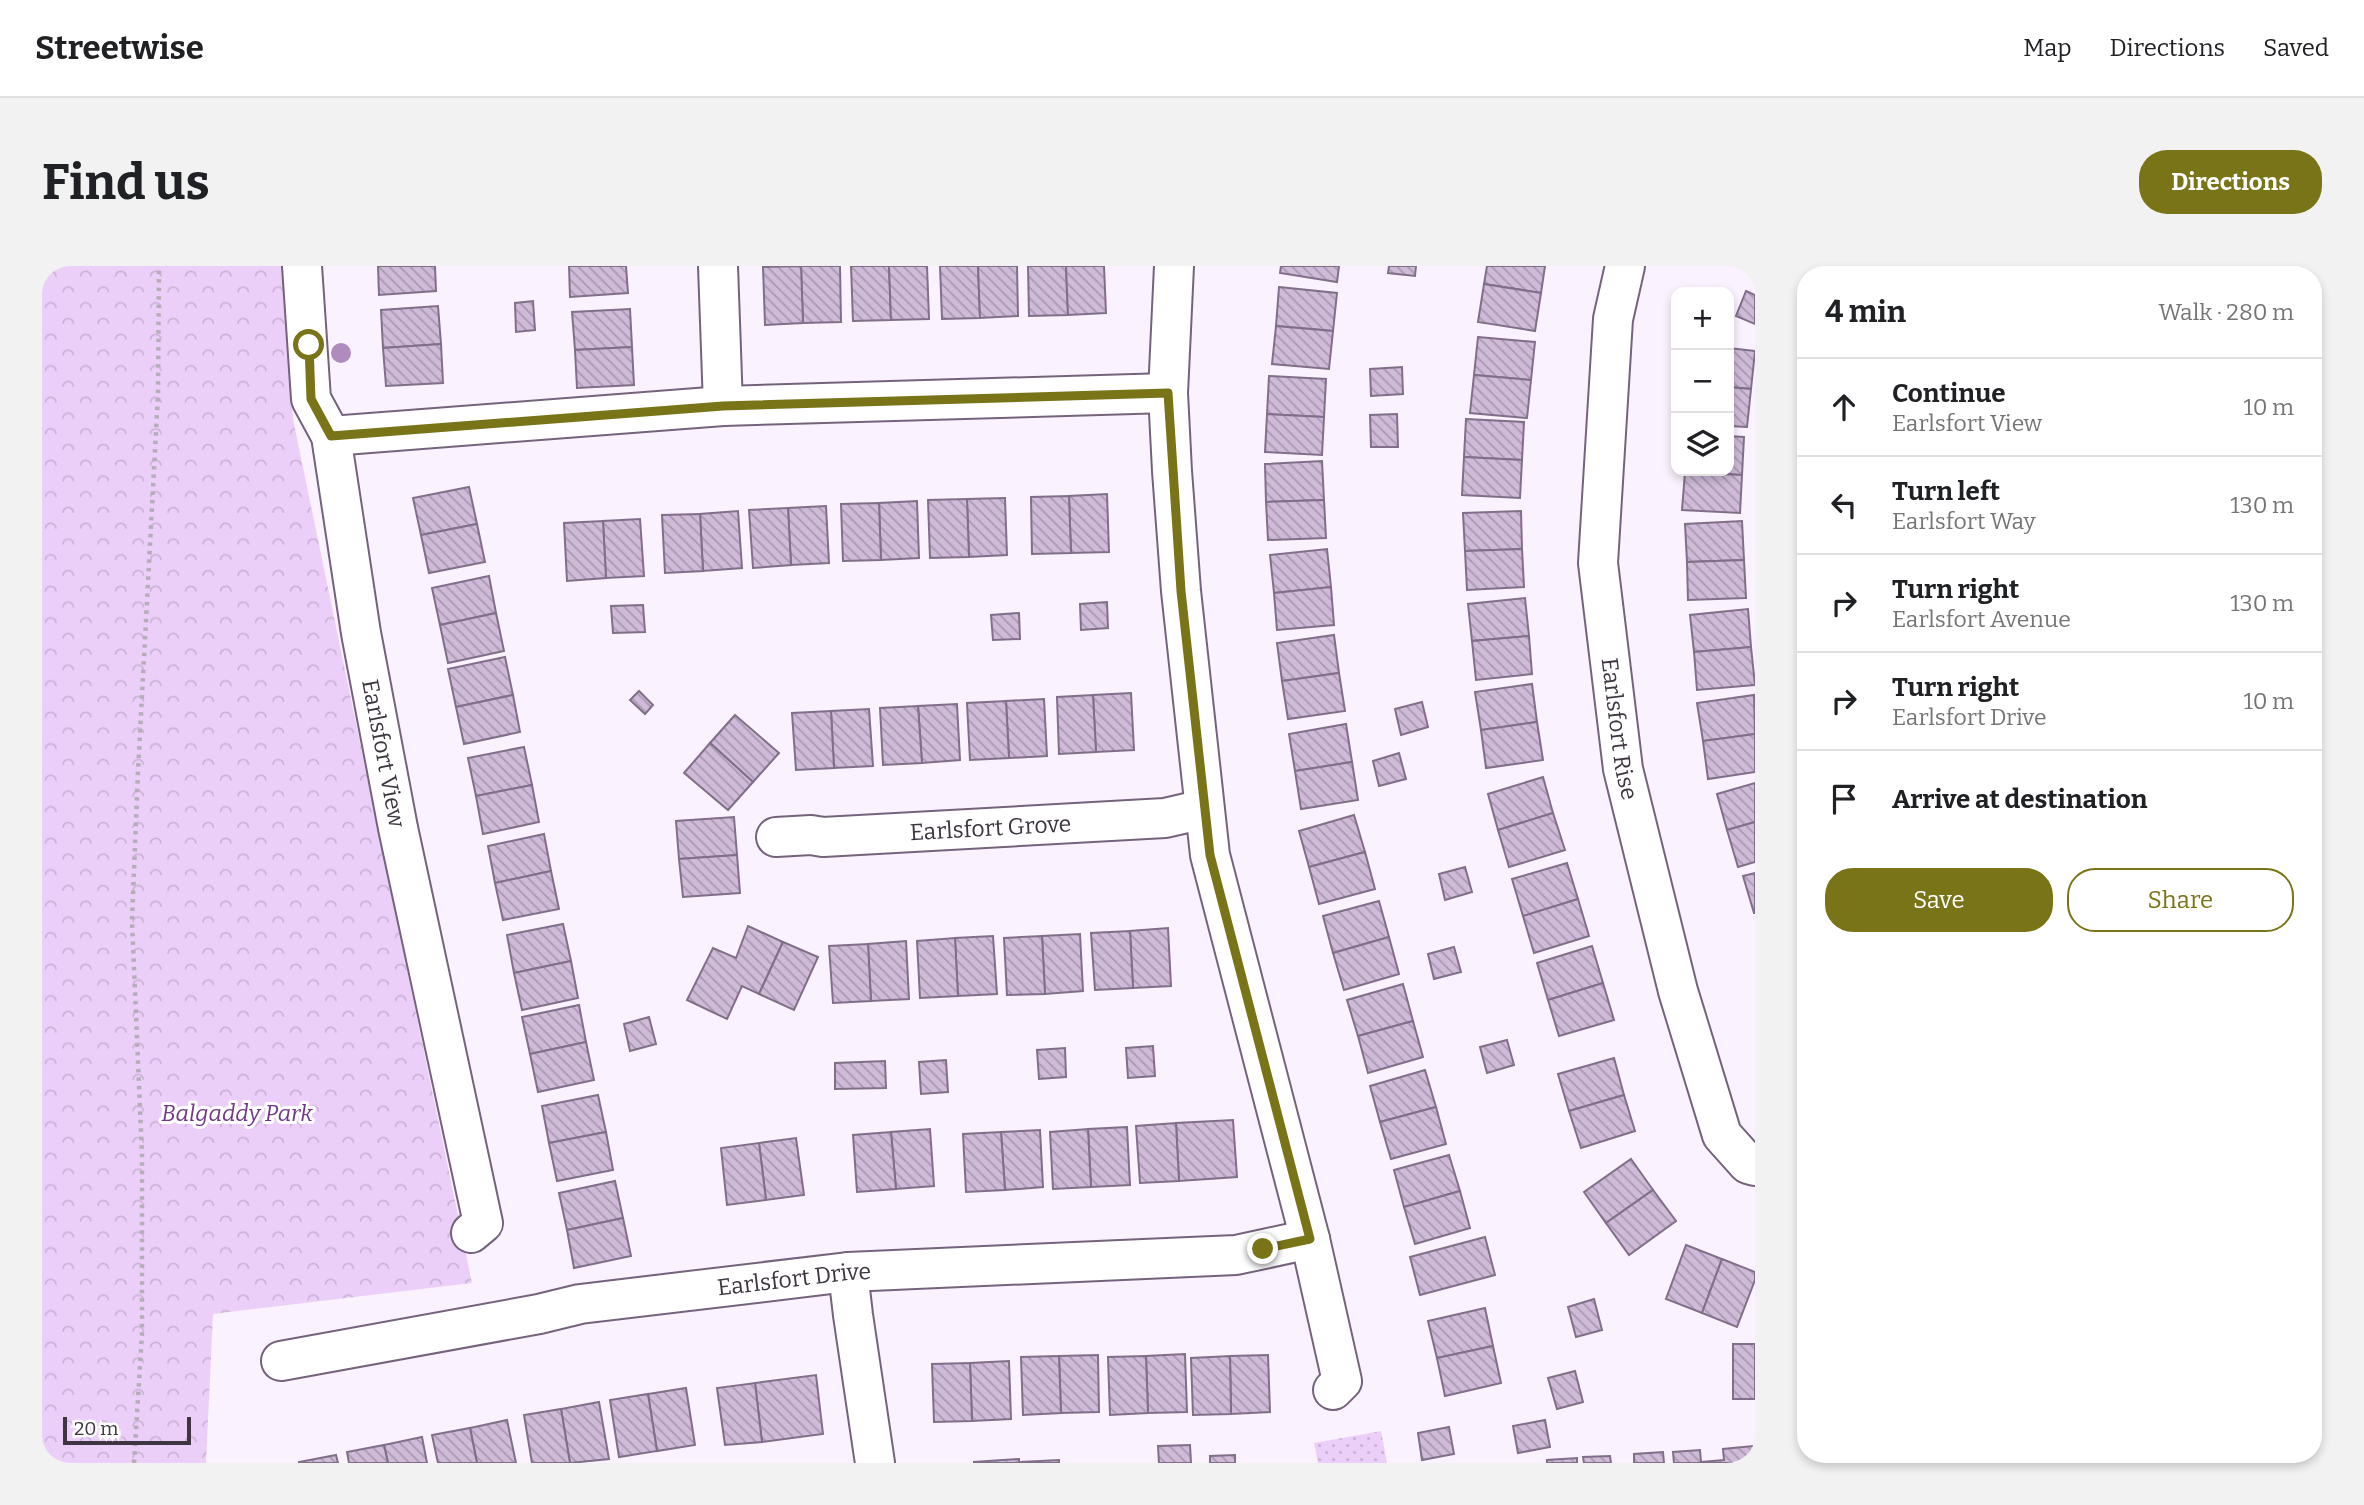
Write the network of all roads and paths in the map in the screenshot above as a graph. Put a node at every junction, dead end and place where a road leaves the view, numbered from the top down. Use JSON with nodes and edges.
{"nodes":[{"id":1,"x":159,"y":266,"type":"edge"},
{"id":2,"x":302,"y":266,"type":"edge"},
{"id":3,"x":718,"y":266,"type":"edge"},
{"id":4,"x":1174,"y":266,"type":"edge"},
{"id":5,"x":1625,"y":266,"type":"edge"},
{"id":6,"x":1168,"y":393,"type":"junction"},
{"id":7,"x":723,"y":406,"type":"junction"},
{"id":8,"x":331,"y":436,"type":"junction"},
{"id":9,"x":1204,"y":809,"type":"junction"},
{"id":10,"x":776,"y":837,"type":"dead end"},
{"id":11,"x":1755,"y":1166,"type":"edge"},
{"id":12,"x":471,"y":1233,"type":"dead end"},
{"id":13,"x":1310,"y":1239,"type":"junction"},
{"id":14,"x":848,"y":1272,"type":"junction"},
{"id":15,"x":281,"y":1361,"type":"dead end"},
{"id":16,"x":1333,"y":1390,"type":"dead end"},
{"id":17,"x":134,"y":1463,"type":"edge"},
{"id":18,"x":875,"y":1463,"type":"edge"}],
"edges":[{"from":1,"to":17,"type":"path"},
{"from":2,"to":8,"type":"street","name":"Earlsfort View"},
{"from":3,"to":7,"type":"street"},
{"from":4,"to":6,"type":"street"},
{"from":5,"to":11,"type":"street","name":"Earlsfort Rise"},
{"from":6,"to":7,"type":"street"},
{"from":6,"to":9,"type":"street"},
{"from":7,"to":8,"type":"street"},
{"from":8,"to":12,"type":"street","name":"Earlsfort View"},
{"from":9,"to":10,"type":"street","name":"Earlsfort Grove"},
{"from":9,"to":13,"type":"street"},
{"from":13,"to":14,"type":"street","name":"Earlsfort Drive"},
{"from":13,"to":16,"type":"street"},
{"from":14,"to":15,"type":"street","name":"Earlsfort Drive"},
{"from":14,"to":18,"type":"street"}]}
